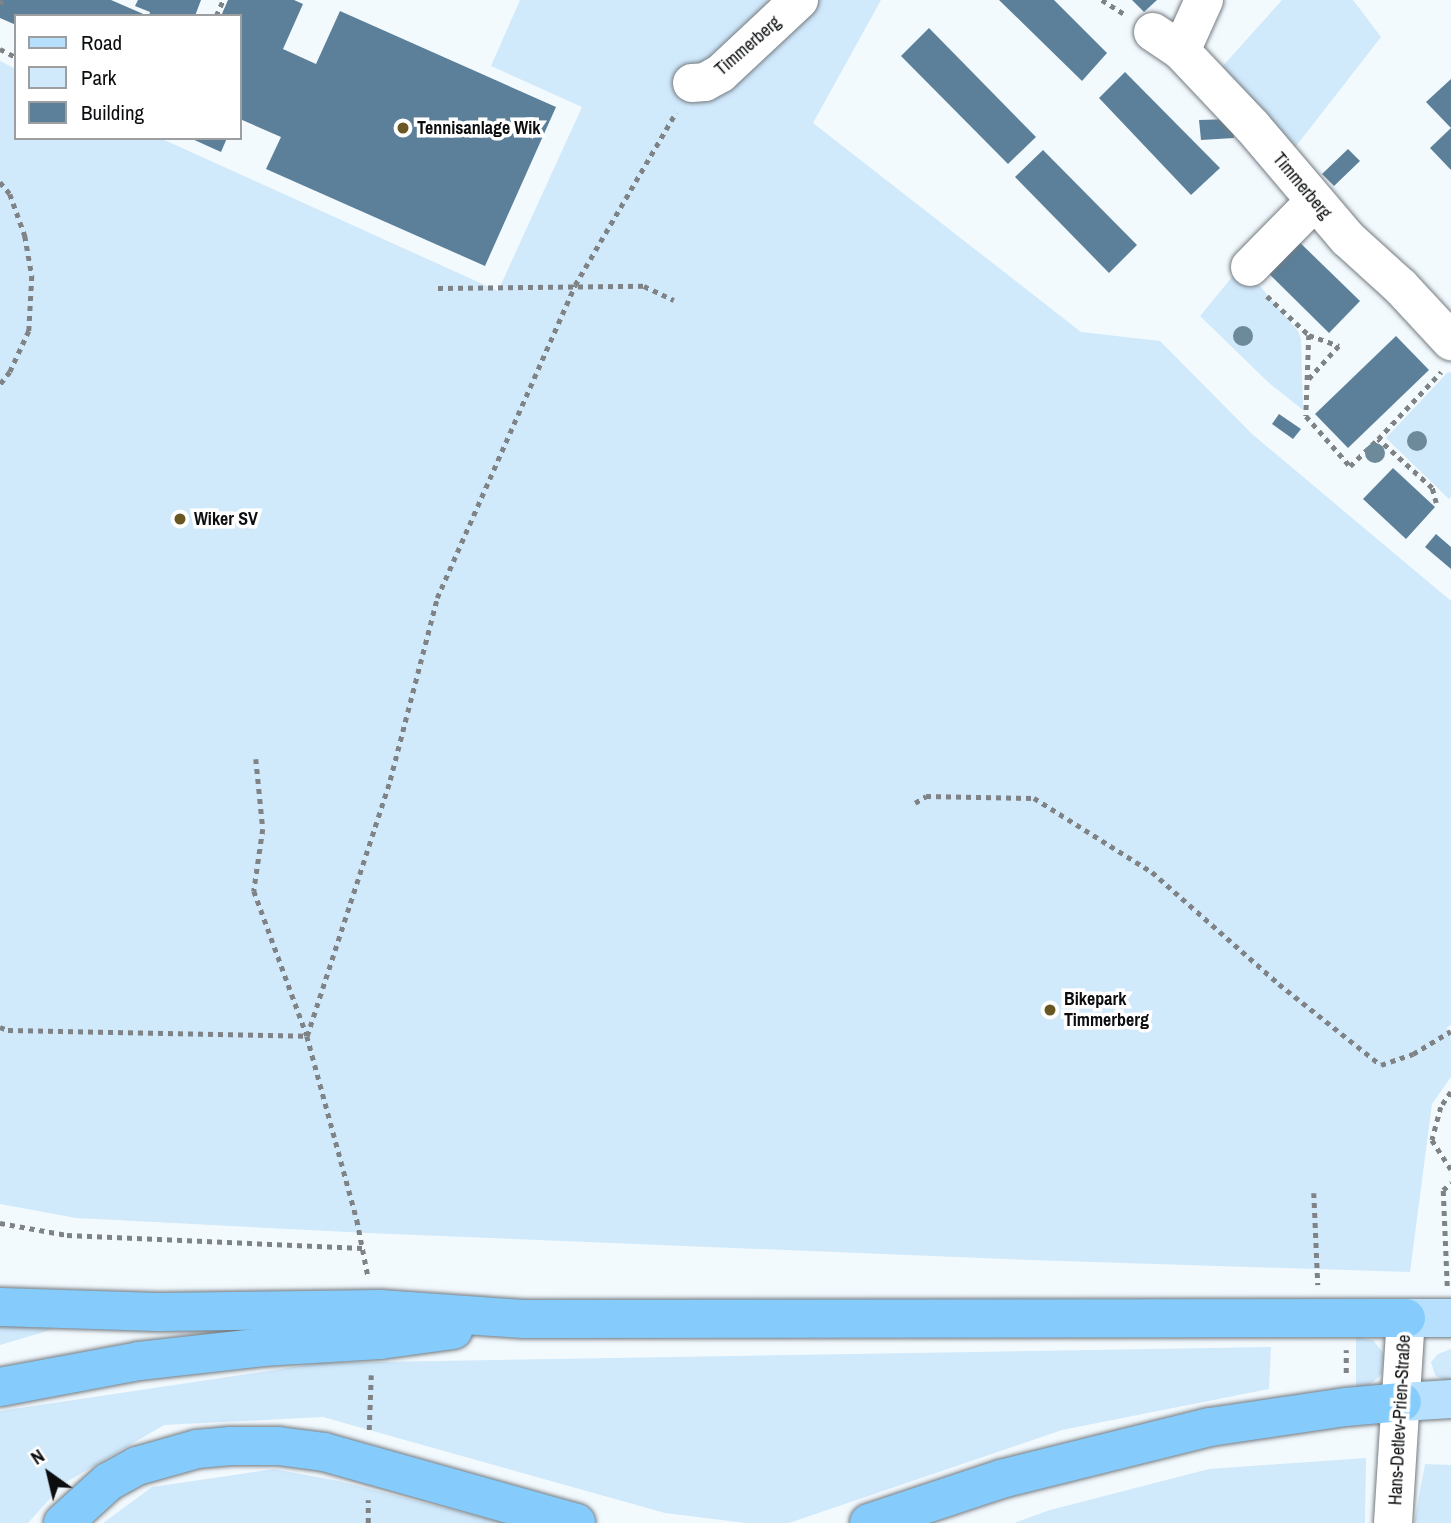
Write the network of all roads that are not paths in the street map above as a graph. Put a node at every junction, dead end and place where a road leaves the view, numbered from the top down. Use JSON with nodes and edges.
{"nodes":[{"id":1,"x":799,"y":0,"type":"edge"},
{"id":2,"x":1204,"y":0,"type":"edge"},
{"id":3,"x":692,"y":83,"type":"road end"},
{"id":4,"x":1314,"y":201,"type":"junction"},
{"id":5,"x":1250,"y":267,"type":"road end"},
{"id":6,"x":1447,"y":355,"type":"edge"},
{"id":7,"x":1449,"y":1306,"type":"edge"},
{"id":8,"x":0,"y":1307,"type":"edge"},
{"id":9,"x":1406,"y":1318,"type":"junction"},
{"id":10,"x":524,"y":1319,"type":"junction"},
{"id":11,"x":0,"y":1387,"type":"edge"},
{"id":12,"x":1451,"y":1399,"type":"edge"},
{"id":13,"x":1402,"y":1402,"type":"junction"},
{"id":14,"x":63,"y":1523,"type":"edge"},
{"id":15,"x":576,"y":1523,"type":"edge"},
{"id":16,"x":869,"y":1523,"type":"edge"},
{"id":17,"x":1393,"y":1523,"type":"edge"}],
"edges":[{"from":1,"to":3,"type":"street","name":"Timmerberg"},
{"from":2,"to":4,"type":"street","name":"Timmerberg"},
{"from":4,"to":5,"type":"street"},
{"from":4,"to":6,"type":"street","name":"Timmerberg"},
{"from":7,"to":9,"type":"main road"},
{"from":8,"to":10,"type":"highway"},
{"from":9,"to":10,"type":"highway"},
{"from":9,"to":13,"type":"street","name":"Hans-Detlev-Prien-Straße"},
{"from":10,"to":11,"type":"highway"},
{"from":12,"to":13,"type":"main road"},
{"from":13,"to":16,"type":"highway"},
{"from":13,"to":17,"type":"street","name":"Hans-Detlev-Prien-Straße"},
{"from":14,"to":15,"type":"highway"}]}
